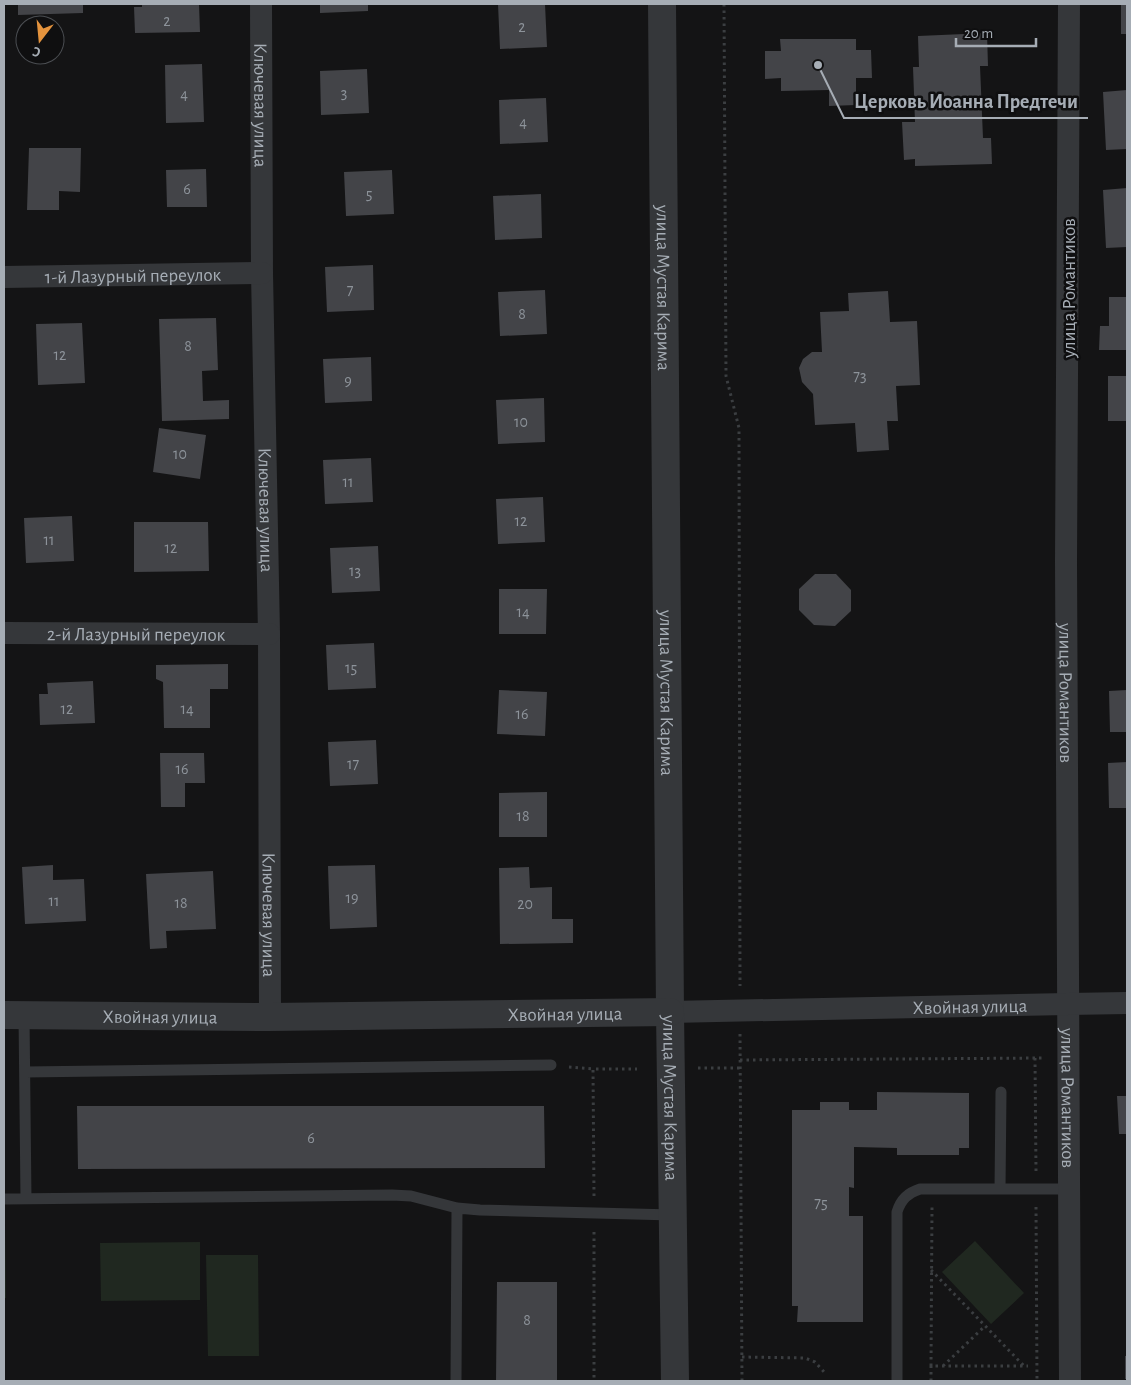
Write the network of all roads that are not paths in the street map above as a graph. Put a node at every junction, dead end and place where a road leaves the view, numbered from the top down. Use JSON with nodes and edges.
{"nodes":[{"id":1,"x":261,"y":4,"type":"edge"},
{"id":2,"x":662,"y":4,"type":"edge"},
{"id":3,"x":1069,"y":4,"type":"edge"},
{"id":4,"x":262,"y":273,"type":"junction"},
{"id":5,"x":4,"y":277,"type":"edge"},
{"id":6,"x":4,"y":633,"type":"edge"},
{"id":7,"x":269,"y":634,"type":"junction"},
{"id":8,"x":1068,"y":1004,"type":"junction"},
{"id":9,"x":1127,"y":1004,"type":"edge"},
{"id":10,"x":670,"y":1012,"type":"junction"},
{"id":11,"x":14,"y":1015,"type":"edge"},
{"id":12,"x":270,"y":1016,"type":"junction"},
{"id":13,"x":551,"y":1065,"type":"road end"},
{"id":14,"x":25,"y":1072,"type":"junction"},
{"id":15,"x":1001,"y":1092,"type":"dead end"},
{"id":16,"x":1000,"y":1189,"type":"junction"},
{"id":17,"x":1069,"y":1189,"type":"junction"},
{"id":18,"x":26,"y":1199,"type":"junction"},
{"id":19,"x":4,"y":1200,"type":"edge"},
{"id":20,"x":457,"y":1208,"type":"junction"},
{"id":21,"x":673,"y":1215,"type":"junction"},
{"id":22,"x":456,"y":1381,"type":"edge"},
{"id":23,"x":675,"y":1381,"type":"edge"},
{"id":24,"x":897,"y":1381,"type":"edge"},
{"id":25,"x":1070,"y":1381,"type":"edge"}],
"edges":[{"from":1,"to":4,"type":"street","name":"Ключевая улица"},
{"from":2,"to":10,"type":"street","name":"улица Мустая Карима"},
{"from":3,"to":8,"type":"street","name":"улица Романтиков"},
{"from":4,"to":5,"type":"street","name":"1-й Лазурный переулок"},
{"from":4,"to":7,"type":"street","name":"Ключевая улица"},
{"from":6,"to":7,"type":"street","name":"2-й Лазурный переулок"},
{"from":7,"to":12,"type":"street","name":"Ключевая улица"},
{"from":8,"to":9,"type":"street","name":"Хвойная улица"},
{"from":8,"to":10,"type":"street","name":"Хвойная улица"},
{"from":8,"to":17,"type":"street","name":"улица Романтиков"},
{"from":10,"to":12,"type":"street","name":"Хвойная улица"},
{"from":10,"to":21,"type":"street","name":"улица Мустая Карима"},
{"from":11,"to":12,"type":"street","name":"Хвойная улица"},
{"from":11,"to":14,"type":"lane"},
{"from":13,"to":14,"type":"lane"},
{"from":14,"to":18,"type":"lane"},
{"from":15,"to":16,"type":"lane"},
{"from":16,"to":17,"type":"lane"},
{"from":16,"to":24,"type":"lane"},
{"from":17,"to":25,"type":"street","name":"улица Романтиков"},
{"from":18,"to":19,"type":"lane"},
{"from":18,"to":20,"type":"lane"},
{"from":20,"to":21,"type":"lane"},
{"from":20,"to":22,"type":"lane"},
{"from":21,"to":23,"type":"street","name":"улица Мустая Карима"}]}
